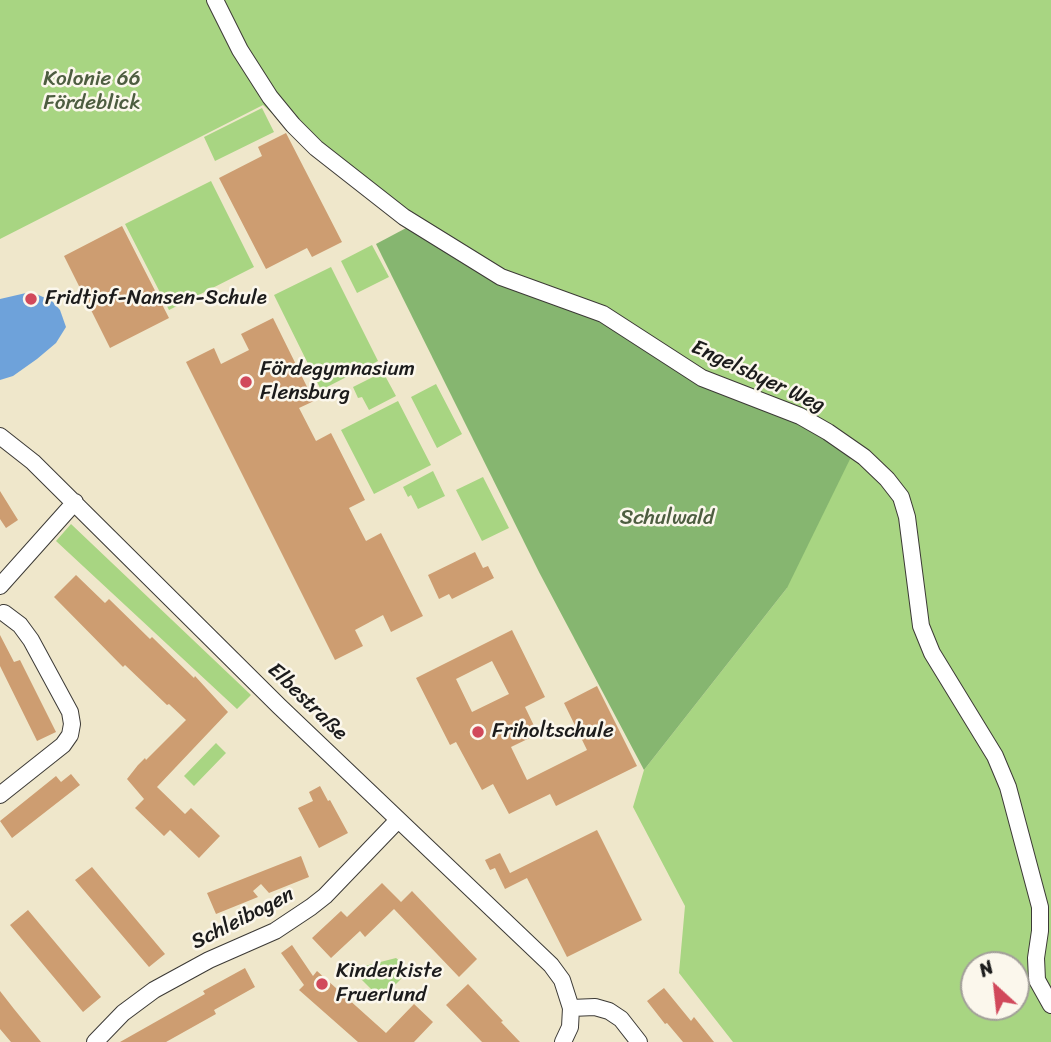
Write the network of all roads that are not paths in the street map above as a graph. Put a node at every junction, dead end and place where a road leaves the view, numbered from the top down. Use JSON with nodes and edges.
{"nodes":[{"id":1,"x":215,"y":0,"type":"edge"},
{"id":2,"x":0,"y":436,"type":"edge"},
{"id":3,"x":75,"y":502,"type":"junction"},
{"id":4,"x":0,"y":586,"type":"edge"},
{"id":5,"x":4,"y":613,"type":"dead end"},
{"id":6,"x":0,"y":795,"type":"edge"},
{"id":7,"x":398,"y":820,"type":"junction"},
{"id":8,"x":1051,"y":1005,"type":"edge"},
{"id":9,"x":571,"y":1008,"type":"junction"},
{"id":10,"x":95,"y":1042,"type":"edge"},
{"id":11,"x":564,"y":1042,"type":"edge"},
{"id":12,"x":639,"y":1042,"type":"edge"}],
"edges":[{"from":1,"to":8,"type":"street","name":"Engelsbyer Weg"},
{"from":2,"to":3,"type":"street","name":"Elbestraße"},
{"from":3,"to":4,"type":"street"},
{"from":3,"to":7,"type":"street","name":"Elbestraße"},
{"from":5,"to":6,"type":"street"},
{"from":7,"to":9,"type":"street","name":"Elbestraße"},
{"from":7,"to":10,"type":"street","name":"Schleibogen"},
{"from":9,"to":11,"type":"street"},
{"from":9,"to":12,"type":"street"}]}
